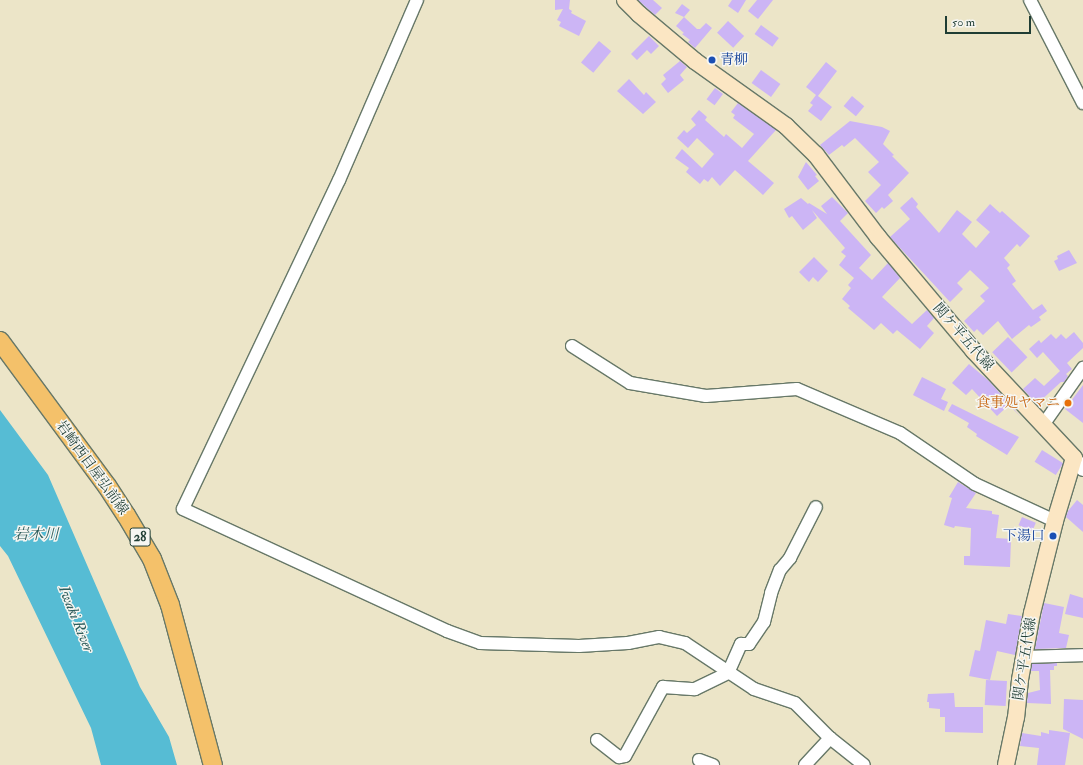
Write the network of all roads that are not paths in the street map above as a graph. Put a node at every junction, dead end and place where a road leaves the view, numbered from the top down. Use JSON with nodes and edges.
{"nodes":[{"id":1,"x":417,"y":0,"type":"edge"},
{"id":2,"x":625,"y":0,"type":"edge"},
{"id":3,"x":1030,"y":0,"type":"edge"},
{"id":4,"x":1083,"y":103,"type":"edge"},
{"id":5,"x":0,"y":342,"type":"edge"},
{"id":6,"x":572,"y":346,"type":"dead end"},
{"id":7,"x":1083,"y":368,"type":"edge"},
{"id":8,"x":1043,"y":425,"type":"junction"},
{"id":9,"x":1079,"y":463,"type":"edge"},
{"id":10,"x":816,"y":507,"type":"dead end"},
{"id":11,"x":1055,"y":521,"type":"junction"},
{"id":12,"x":1083,"y":655,"type":"edge"},
{"id":13,"x":1024,"y":657,"type":"junction"},
{"id":14,"x":728,"y":673,"type":"junction"},
{"id":15,"x":830,"y":738,"type":"junction"},
{"id":16,"x":597,"y":740,"type":"dead end"},
{"id":17,"x":699,"y":760,"type":"dead end"},
{"id":18,"x":213,"y":765,"type":"edge"},
{"id":19,"x":713,"y":765,"type":"edge"},
{"id":20,"x":805,"y":765,"type":"edge"},
{"id":21,"x":864,"y":765,"type":"edge"},
{"id":22,"x":1006,"y":765,"type":"edge"}],
"edges":[{"from":1,"to":14,"type":"street"},
{"from":2,"to":8,"type":"main road","name":"関ケ平五代線"},
{"from":3,"to":4,"type":"street"},
{"from":5,"to":18,"type":"main road","name":"岩崎西目屋弘前線","number":"28"},
{"from":6,"to":11,"type":"street"},
{"from":7,"to":8,"type":"street"},
{"from":8,"to":9,"type":"main road","name":"関ケ平五代線"},
{"from":9,"to":11,"type":"main road","name":"関ケ平五代線"},
{"from":10,"to":14,"type":"street"},
{"from":11,"to":13,"type":"main road","name":"関ケ平五代線"},
{"from":12,"to":13,"type":"street"},
{"from":13,"to":22,"type":"main road","name":"関ケ平五代線"},
{"from":14,"to":15,"type":"street"},
{"from":14,"to":16,"type":"street"},
{"from":15,"to":20,"type":"street"},
{"from":15,"to":21,"type":"street"},
{"from":17,"to":19,"type":"street"}]}
